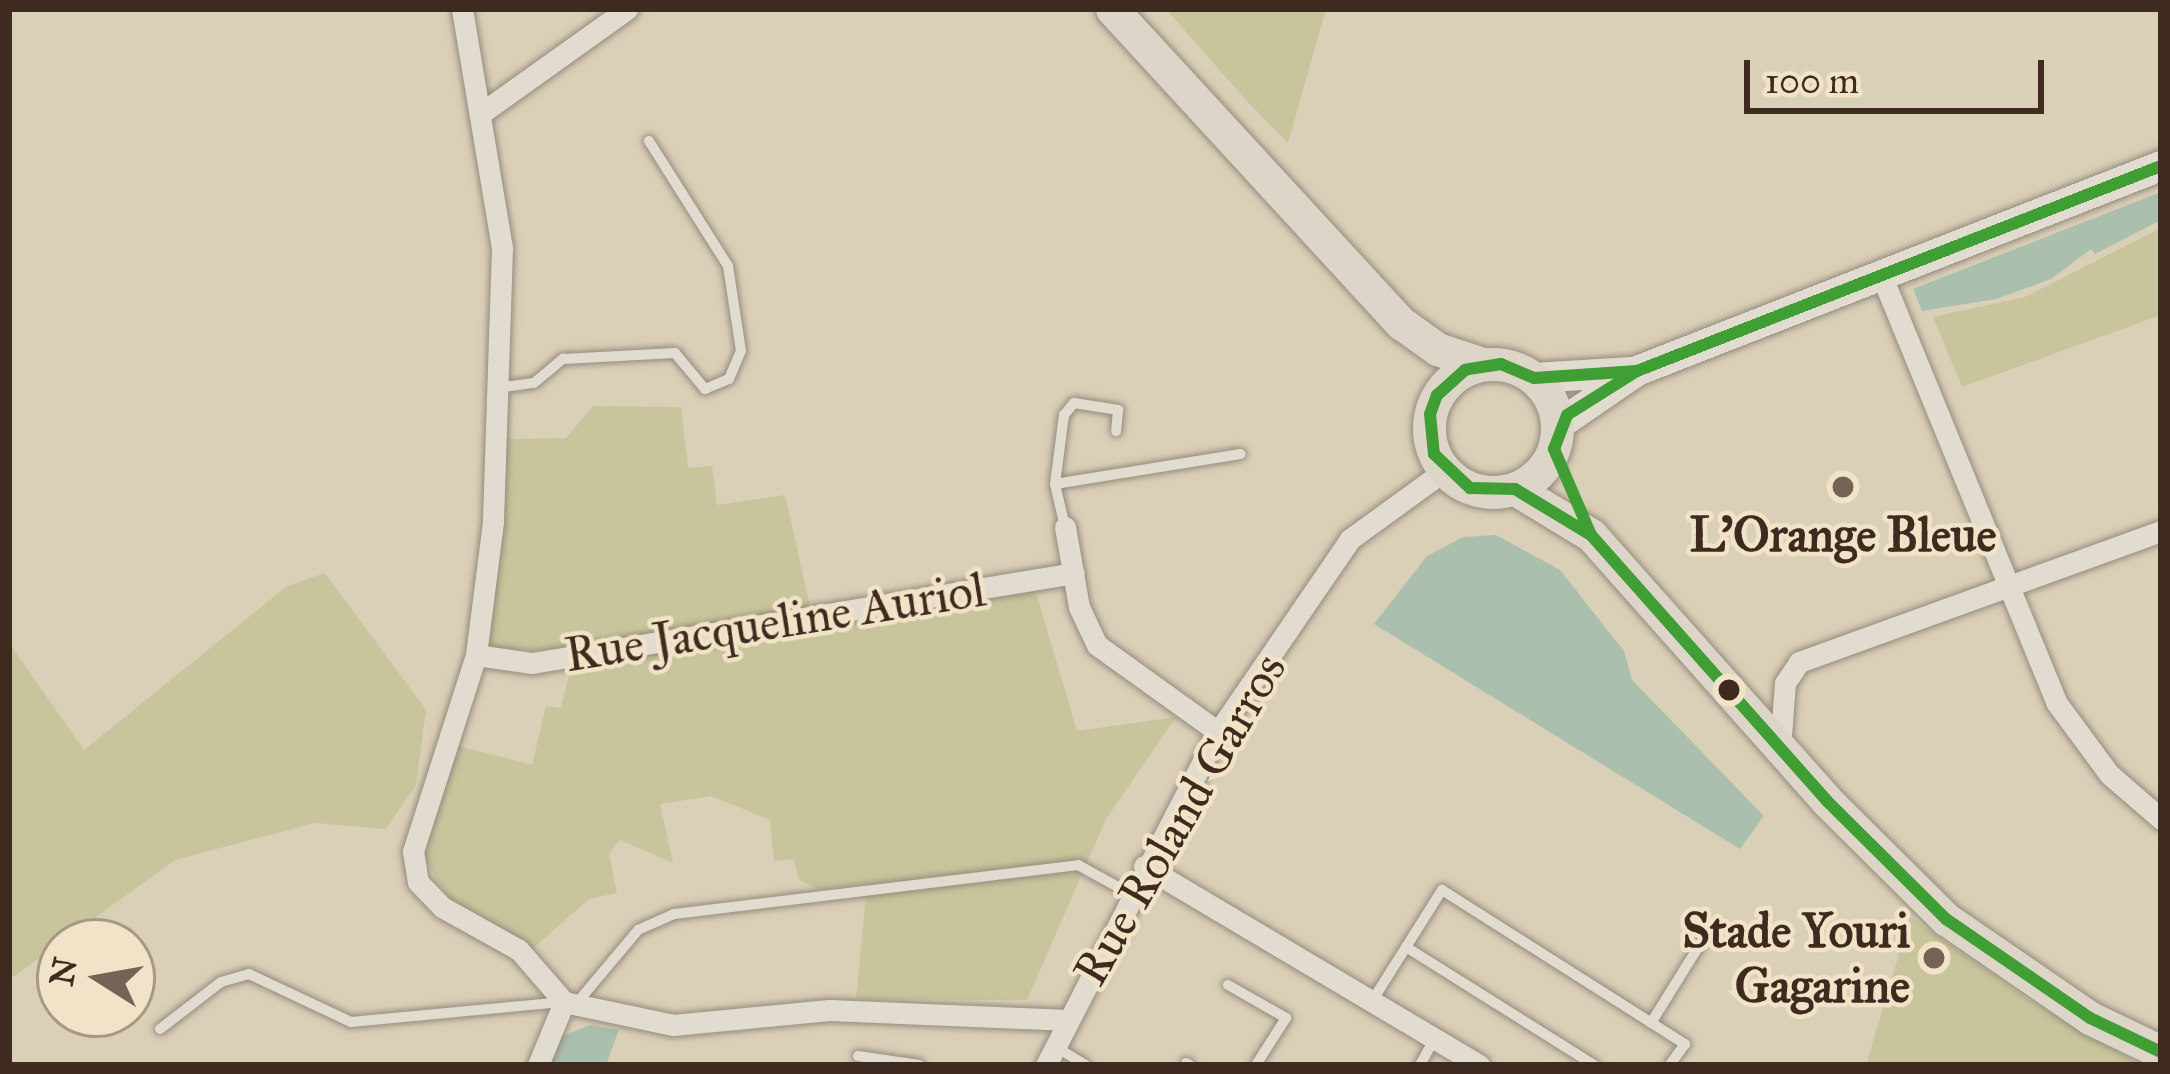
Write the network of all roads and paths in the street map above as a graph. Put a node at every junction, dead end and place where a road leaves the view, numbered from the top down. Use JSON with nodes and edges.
{"nodes":[{"id":1,"x":462,"y":9,"type":"edge"},
{"id":2,"x":627,"y":9,"type":"edge"},
{"id":3,"x":1112,"y":9,"type":"edge"},
{"id":4,"x":480,"y":114,"type":"junction"},
{"id":5,"x":649,"y":141,"type":"dead end"},
{"id":6,"x":2161,"y":166,"type":"edge"},
{"id":7,"x":1880,"y":272,"type":"junction"},
{"id":8,"x":1401,"y":323,"type":"junction"},
{"id":9,"x":1483,"y":364,"type":"junction"},
{"id":10,"x":1636,"y":371,"type":"junction"},
{"id":11,"x":1534,"y":378,"type":"junction"},
{"id":12,"x":497,"y":388,"type":"junction"},
{"id":13,"x":1437,"y":395,"type":"junction"},
{"id":14,"x":1116,"y":431,"type":"dead end"},
{"id":15,"x":1556,"y":437,"type":"junction"},
{"id":16,"x":1240,"y":454,"type":"dead end"},
{"id":17,"x":1444,"y":471,"type":"junction"},
{"id":18,"x":1055,"y":484,"type":"junction"},
{"id":19,"x":1515,"y":489,"type":"junction"},
{"id":20,"x":1065,"y":527,"type":"joint"},
{"id":21,"x":2161,"y":531,"type":"edge"},
{"id":22,"x":1591,"y":535,"type":"junction"},
{"id":23,"x":1074,"y":573,"type":"junction"},
{"id":24,"x":2004,"y":583,"type":"junction"},
{"id":25,"x":476,"y":655,"type":"junction"},
{"id":26,"x":1218,"y":732,"type":"junction"},
{"id":27,"x":1780,"y":748,"type":"junction"},
{"id":28,"x":2161,"y":819,"type":"edge"},
{"id":29,"x":1144,"y":866,"type":"junction"},
{"id":30,"x":1129,"y":893,"type":"junction"},
{"id":31,"x":1704,"y":938,"type":"dead end"},
{"id":32,"x":1406,"y":947,"type":"junction"},
{"id":33,"x":1228,"y":985,"type":"dead end"},
{"id":34,"x":1374,"y":998,"type":"junction"},
{"id":35,"x":570,"y":1004,"type":"junction"},
{"id":36,"x":1065,"y":1020,"type":"junction"},
{"id":37,"x":1652,"y":1023,"type":"junction"},
{"id":38,"x":160,"y":1030,"type":"dead end"},
{"id":39,"x":1434,"y":1040,"type":"junction"},
{"id":40,"x":2161,"y":1052,"type":"edge"},
{"id":41,"x":857,"y":1056,"type":"dead end"},
{"id":42,"x":1050,"y":1056,"type":"edge"},
{"id":43,"x":538,"y":1065,"type":"edge"},
{"id":44,"x":919,"y":1065,"type":"edge"},
{"id":45,"x":1086,"y":1065,"type":"edge"},
{"id":46,"x":1256,"y":1065,"type":"edge"},
{"id":47,"x":1420,"y":1065,"type":"edge"},
{"id":48,"x":1479,"y":1065,"type":"edge"},
{"id":49,"x":1594,"y":1065,"type":"edge"},
{"id":50,"x":1670,"y":1065,"type":"edge"}],
"edges":[{"from":1,"to":4,"type":"street"},
{"from":2,"to":4,"type":"street"},
{"from":3,"to":8,"type":"main road"},
{"from":4,"to":12,"type":"street"},
{"from":5,"to":12,"type":"lane"},
{"from":6,"to":7,"type":"main road"},
{"from":7,"to":10,"type":"main road"},
{"from":7,"to":24,"type":"street"},
{"from":8,"to":9,"type":"main road"},
{"from":8,"to":13,"type":"main road"},
{"from":9,"to":11,"type":"main road"},
{"from":9,"to":13,"type":"main road"},
{"from":10,"to":11,"type":"main road"},
{"from":10,"to":15,"type":"main road"},
{"from":11,"to":15,"type":"main road"},
{"from":12,"to":25,"type":"street"},
{"from":13,"to":17,"type":"main road"},
{"from":14,"to":18,"type":"lane"},
{"from":15,"to":19,"type":"main road"},
{"from":15,"to":22,"type":"main road"},
{"from":16,"to":18,"type":"lane"},
{"from":17,"to":19,"type":"main road"},
{"from":17,"to":26,"type":"street","name":"Rue Roland Garros"},
{"from":18,"to":20,"type":"lane"},
{"from":19,"to":22,"type":"main road"},
{"from":20,"to":23,"type":"street"},
{"from":21,"to":24,"type":"street"},
{"from":22,"to":27,"type":"main road"},
{"from":23,"to":25,"type":"street","name":"Rue Jacqueline Auriol"},
{"from":23,"to":26,"type":"street"},
{"from":24,"to":27,"type":"street"},
{"from":24,"to":28,"type":"street"},
{"from":25,"to":35,"type":"street"},
{"from":26,"to":29,"type":"street","name":"Rue Roland Garros"},
{"from":27,"to":40,"type":"main road"},
{"from":29,"to":30,"type":"street","name":"Rue Roland Garros"},
{"from":29,"to":34,"type":"street"},
{"from":30,"to":35,"type":"lane"},
{"from":30,"to":36,"type":"street","name":"Rue Roland Garros"},
{"from":31,"to":37,"type":"lane"},
{"from":32,"to":34,"type":"lane"},
{"from":32,"to":37,"type":"lane"},
{"from":32,"to":49,"type":"lane"},
{"from":33,"to":46,"type":"lane"},
{"from":34,"to":39,"type":"street"},
{"from":35,"to":36,"type":"street","name":"Rue Roland Garros"},
{"from":35,"to":38,"type":"lane"},
{"from":35,"to":43,"type":"street"},
{"from":36,"to":42,"type":"street"},
{"from":37,"to":50,"type":"lane"},
{"from":39,"to":47,"type":"lane"},
{"from":39,"to":48,"type":"street"},
{"from":41,"to":44,"type":"lane"},
{"from":42,"to":45,"type":"lane"}]}
